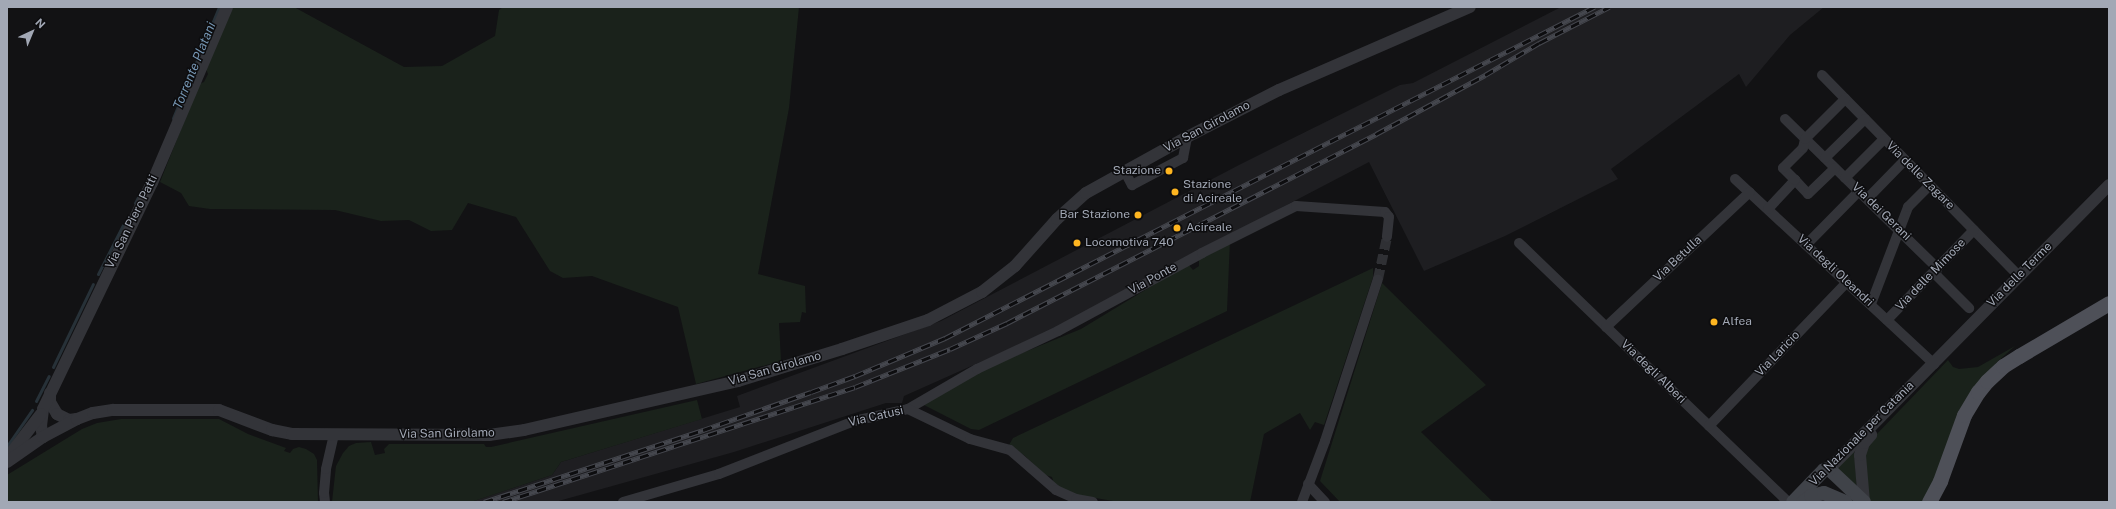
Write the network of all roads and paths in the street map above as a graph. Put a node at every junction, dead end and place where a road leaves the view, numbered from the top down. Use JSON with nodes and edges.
{"nodes":[{"id":1,"x":227,"y":7,"type":"edge"},
{"id":2,"x":1470,"y":7,"type":"edge"},
{"id":3,"x":1822,"y":75,"type":"dead end"},
{"id":4,"x":1845,"y":99,"type":"junction"},
{"id":5,"x":1785,"y":119,"type":"dead end"},
{"id":6,"x":1865,"y":119,"type":"junction"},
{"id":7,"x":1188,"y":137,"type":"junction"},
{"id":8,"x":1805,"y":139,"type":"junction"},
{"id":9,"x":1884,"y":139,"type":"junction"},
{"id":10,"x":1825,"y":158,"type":"junction"},
{"id":11,"x":1905,"y":160,"type":"junction"},
{"id":12,"x":1835,"y":168,"type":"junction"},
{"id":13,"x":1125,"y":172,"type":"junction"},
{"id":14,"x":1845,"y":178,"type":"junction"},
{"id":15,"x":1735,"y":179,"type":"dead end"},
{"id":16,"x":1795,"y":180,"type":"junction"},
{"id":17,"x":2109,"y":185,"type":"edge"},
{"id":18,"x":1930,"y":186,"type":"junction"},
{"id":19,"x":1750,"y":192,"type":"junction"},
{"id":20,"x":1863,"y":195,"type":"junction"},
{"id":21,"x":1768,"y":209,"type":"junction"},
{"id":22,"x":1899,"y":230,"type":"junction"},
{"id":23,"x":1974,"y":230,"type":"junction"},
{"id":24,"x":1387,"y":237,"type":"tunnel mouth"},
{"id":25,"x":1519,"y":243,"type":"dead end"},
{"id":26,"x":1806,"y":245,"type":"junction"},
{"id":27,"x":1937,"y":268,"type":"junction"},
{"id":28,"x":2019,"y":276,"type":"junction"},
{"id":29,"x":1378,"y":279,"type":"tunnel mouth"},
{"id":30,"x":1847,"y":282,"type":"junction"},
{"id":31,"x":2109,"y":303,"type":"edge"},
{"id":32,"x":1870,"y":304,"type":"junction"},
{"id":33,"x":1969,"y":308,"type":"dead end"},
{"id":34,"x":1887,"y":320,"type":"junction"},
{"id":35,"x":1606,"y":327,"type":"junction"},
{"id":36,"x":1933,"y":365,"type":"junction"},
{"id":37,"x":50,"y":393,"type":"junction"},
{"id":38,"x":908,"y":409,"type":"junction"},
{"id":39,"x":41,"y":414,"type":"junction"},
{"id":40,"x":77,"y":420,"type":"junction"},
{"id":41,"x":1709,"y":426,"type":"junction"},
{"id":42,"x":334,"y":436,"type":"junction"},
{"id":43,"x":43,"y":437,"type":"junction"},
{"id":44,"x":7,"y":458,"type":"edge"},
{"id":45,"x":7,"y":462,"type":"edge"},
{"id":46,"x":1829,"y":469,"type":"junction"},
{"id":47,"x":1940,"y":481,"type":"junction"},
{"id":48,"x":1308,"y":484,"type":"junction"},
{"id":49,"x":325,"y":502,"type":"edge"},
{"id":50,"x":623,"y":502,"type":"edge"},
{"id":51,"x":1093,"y":502,"type":"edge"},
{"id":52,"x":1302,"y":502,"type":"edge"},
{"id":53,"x":1325,"y":502,"type":"edge"},
{"id":54,"x":1788,"y":502,"type":"edge"},
{"id":55,"x":1793,"y":502,"type":"edge"},
{"id":56,"x":1803,"y":502,"type":"edge"},
{"id":57,"x":1845,"y":502,"type":"edge"},
{"id":58,"x":1849,"y":502,"type":"edge"},
{"id":59,"x":1864,"y":502,"type":"edge"},
{"id":60,"x":1929,"y":502,"type":"edge"},
{"id":61,"x":1935,"y":502,"type":"edge"}],
"edges":[{"from":1,"to":37,"type":"street","name":"Via San Piero Patti"},
{"from":2,"to":7,"type":"street","name":"Via San Girolamo"},
{"from":3,"to":4,"type":"street","name":"Via delle Zagare"},
{"from":4,"to":6,"type":"street","name":"Via delle Zagare"},
{"from":4,"to":8,"type":"street"},
{"from":5,"to":8,"type":"street","name":"Via dei Gerani"},
{"from":6,"to":9,"type":"street","name":"Via delle Zagare"},
{"from":6,"to":10,"type":"street"},
{"from":7,"to":13,"type":"street","name":"Via San Girolamo"},
{"from":7,"to":13,"type":"street"},
{"from":8,"to":10,"type":"street","name":"Via dei Gerani"},
{"from":8,"to":16,"type":"street"},
{"from":9,"to":11,"type":"street","name":"Via delle Zagare"},
{"from":9,"to":14,"type":"street"},
{"from":10,"to":12,"type":"street","name":"Via dei Gerani"},
{"from":11,"to":18,"type":"street","name":"Via delle Zagare"},
{"from":11,"to":20,"type":"street"},
{"from":12,"to":14,"type":"street","name":"Via dei Gerani"},
{"from":12,"to":16,"type":"street"},
{"from":13,"to":42,"type":"street","name":"Via San Girolamo"},
{"from":14,"to":20,"type":"street","name":"Via dei Gerani"},
{"from":15,"to":19,"type":"street","name":"Via degli Oleandri"},
{"from":16,"to":21,"type":"street"},
{"from":17,"to":28,"type":"street","name":"Via delle Terme"},
{"from":18,"to":22,"type":"street"},
{"from":18,"to":23,"type":"street","name":"Via delle Zagare"},
{"from":19,"to":21,"type":"street","name":"Via degli Oleandri"},
{"from":19,"to":35,"type":"street","name":"Via Betulla"},
{"from":20,"to":22,"type":"street","name":"Via dei Gerani"},
{"from":20,"to":26,"type":"street"},
{"from":21,"to":26,"type":"street","name":"Via degli Oleandri"},
{"from":22,"to":27,"type":"street","name":"Via dei Gerani"},
{"from":22,"to":32,"type":"street"},
{"from":23,"to":27,"type":"street","name":"Via delle Mimose"},
{"from":23,"to":28,"type":"street","name":"Via delle Zagare"},
{"from":24,"to":38,"type":"street","name":"Via Ponte"},
{"from":25,"to":35,"type":"street","name":"Via degli Alberi"},
{"from":26,"to":30,"type":"street","name":"Via degli Oleandri"},
{"from":27,"to":33,"type":"street","name":"Via dei Gerani"},
{"from":27,"to":34,"type":"street","name":"Via delle Mimose"},
{"from":28,"to":36,"type":"street","name":"Via delle Terme"},
{"from":29,"to":48,"type":"street"},
{"from":30,"to":32,"type":"street","name":"Via degli Oleandri"},
{"from":30,"to":41,"type":"street","name":"Via Laricio"},
{"from":31,"to":47,"type":"main road"},
{"from":32,"to":34,"type":"street","name":"Via degli Oleandri"},
{"from":34,"to":36,"type":"street","name":"Via degli Oleandri"},
{"from":35,"to":41,"type":"street","name":"Via degli Alberi"},
{"from":36,"to":46,"type":"street","name":"Via Nazionale per Catania"},
{"from":36,"to":59,"type":"street"},
{"from":37,"to":39,"type":"street","name":"Via San Piero Patti"},
{"from":37,"to":40,"type":"street"},
{"from":38,"to":50,"type":"street","name":"Via Catusi"},
{"from":38,"to":51,"type":"street","name":"Via Catusi"},
{"from":39,"to":43,"type":"street","name":"Via San Piero Patti"},
{"from":39,"to":44,"type":"street"},
{"from":40,"to":42,"type":"street","name":"Via San Girolamo"},
{"from":40,"to":43,"type":"street","name":"Via San Girolamo"},
{"from":41,"to":54,"type":"street","name":"Via degli Alberi"},
{"from":42,"to":49,"type":"street"},
{"from":43,"to":45,"type":"street","name":"Via San Girolamo"},
{"from":46,"to":55,"type":"main road","name":"Via Nazionale per Catania"},
{"from":46,"to":58,"type":"main road"},
{"from":46,"to":59,"type":"main road"},
{"from":47,"to":60,"type":"main road"},
{"from":47,"to":61,"type":"main road"},
{"from":48,"to":52,"type":"street"},
{"from":48,"to":53,"type":"street"},
{"from":56,"to":57,"type":"main road"}]}
